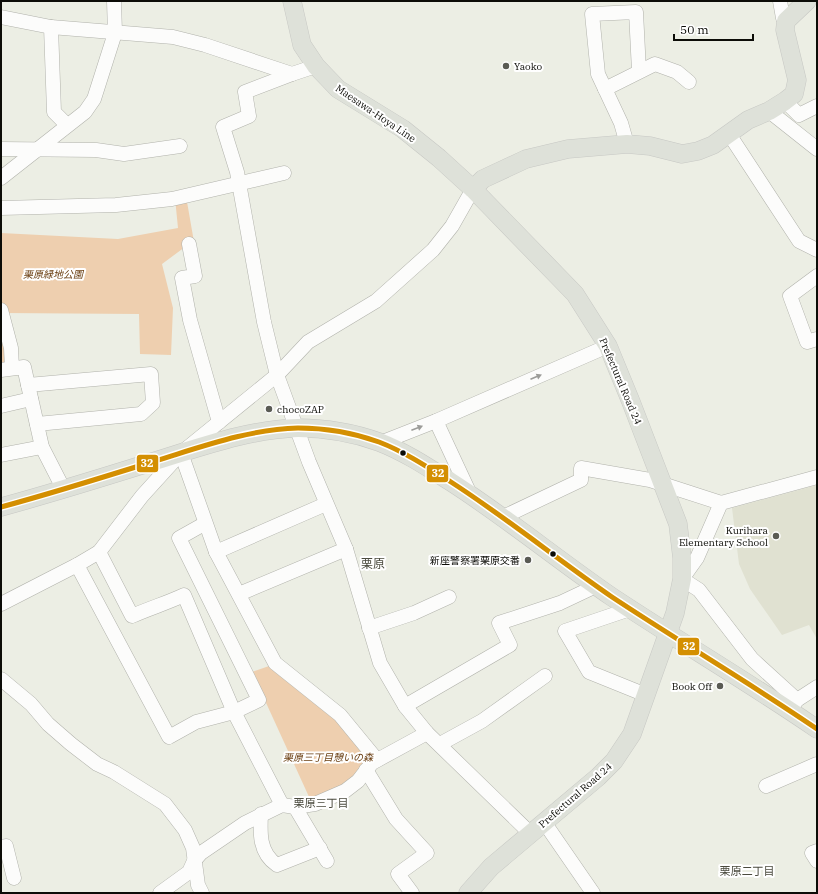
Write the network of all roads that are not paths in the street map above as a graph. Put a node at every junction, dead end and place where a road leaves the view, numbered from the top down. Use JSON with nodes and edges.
{"nodes":[{"id":1,"x":114,"y":1,"type":"edge"},
{"id":2,"x":292,"y":1,"type":"edge"},
{"id":3,"x":780,"y":1,"type":"edge"},
{"id":4,"x":807,"y":1,"type":"edge"},
{"id":5,"x":1,"y":17,"type":"edge"},
{"id":6,"x":786,"y":21,"type":"junction"},
{"id":7,"x":51,"y":27,"type":"junction"},
{"id":8,"x":115,"y":33,"type":"junction"},
{"id":9,"x":316,"y":66,"type":"junction"},
{"id":10,"x":640,"y":71,"type":"junction"},
{"id":11,"x":292,"y":74,"type":"junction"},
{"id":12,"x":689,"y":82,"type":"dead end"},
{"id":13,"x":605,"y":89,"type":"junction"},
{"id":14,"x":786,"y":101,"type":"junction"},
{"id":15,"x":817,"y":106,"type":"edge"},
{"id":16,"x":769,"y":111,"type":"junction"},
{"id":17,"x":67,"y":125,"type":"junction"},
{"id":18,"x":729,"y":134,"type":"junction"},
{"id":19,"x":627,"y":144,"type":"junction"},
{"id":20,"x":180,"y":146,"type":"dead end"},
{"id":21,"x":1,"y":149,"type":"edge"},
{"id":22,"x":817,"y":149,"type":"edge"},
{"id":23,"x":34,"y":151,"type":"junction"},
{"id":24,"x":284,"y":173,"type":"dead end"},
{"id":25,"x":1,"y":178,"type":"edge"},
{"id":26,"x":239,"y":184,"type":"junction"},
{"id":27,"x":473,"y":189,"type":"junction"},
{"id":28,"x":1,"y":208,"type":"edge"},
{"id":29,"x":189,"y":244,"type":"dead end"},
{"id":30,"x":817,"y":250,"type":"edge"},
{"id":31,"x":817,"y":276,"type":"edge"},
{"id":32,"x":1,"y":310,"type":"edge"},
{"id":33,"x":817,"y":339,"type":"edge"},
{"id":34,"x":608,"y":346,"type":"junction"},
{"id":35,"x":6,"y":369,"type":"edge"},
{"id":36,"x":277,"y":375,"type":"junction"},
{"id":37,"x":28,"y":385,"type":"junction"},
{"id":38,"x":31,"y":400,"type":"junction"},
{"id":39,"x":1,"y":406,"type":"edge"},
{"id":40,"x":436,"y":421,"type":"junction"},
{"id":41,"x":219,"y":422,"type":"junction"},
{"id":42,"x":37,"y":424,"type":"junction"},
{"id":43,"x":296,"y":428,"type":"junction"},
{"id":44,"x":380,"y":443,"type":"junction"},
{"id":45,"x":42,"y":447,"type":"junction"},
{"id":46,"x":181,"y":453,"type":"junction"},
{"id":47,"x":1,"y":455,"type":"edge"},
{"id":48,"x":817,"y":477,"type":"edge"},
{"id":49,"x":664,"y":485,"type":"junction"},
{"id":50,"x":64,"y":490,"type":"junction"},
{"id":51,"x":470,"y":494,"type":"junction"},
{"id":52,"x":720,"y":503,"type":"junction"},
{"id":53,"x":326,"y":504,"type":"junction"},
{"id":54,"x":1,"y":507,"type":"edge"},
{"id":55,"x":503,"y":517,"type":"junction"},
{"id":56,"x":204,"y":524,"type":"junction"},
{"id":57,"x":346,"y":550,"type":"junction"},
{"id":58,"x":99,"y":552,"type":"junction"},
{"id":59,"x":216,"y":552,"type":"junction"},
{"id":60,"x":78,"y":565,"type":"junction"},
{"id":61,"x":682,"y":579,"type":"junction"},
{"id":62,"x":596,"y":586,"type":"junction"},
{"id":63,"x":239,"y":594,"type":"junction"},
{"id":64,"x":449,"y":597,"type":"dead end"},
{"id":65,"x":1,"y":604,"type":"edge"},
{"id":66,"x":630,"y":609,"type":"junction"},
{"id":67,"x":369,"y":628,"type":"junction"},
{"id":68,"x":668,"y":633,"type":"junction"},
{"id":69,"x":545,"y":676,"type":"dead end"},
{"id":70,"x":1,"y":679,"type":"edge"},
{"id":71,"x":817,"y":687,"type":"edge"},
{"id":72,"x":646,"y":695,"type":"junction"},
{"id":73,"x":793,"y":705,"type":"junction"},
{"id":74,"x":405,"y":706,"type":"junction"},
{"id":75,"x":234,"y":712,"type":"junction"},
{"id":76,"x":817,"y":729,"type":"edge"},
{"id":77,"x":427,"y":733,"type":"junction"},
{"id":78,"x":440,"y":744,"type":"junction"},
{"id":79,"x":377,"y":760,"type":"junction"},
{"id":80,"x":817,"y":764,"type":"edge"},
{"id":81,"x":366,"y":770,"type":"junction"},
{"id":82,"x":766,"y":786,"type":"dead end"},
{"id":83,"x":289,"y":806,"type":"junction"},
{"id":84,"x":261,"y":814,"type":"junction"},
{"id":85,"x":537,"y":827,"type":"junction"},
{"id":86,"x":1,"y":847,"type":"edge"},
{"id":87,"x":320,"y":848,"type":"junction"},
{"id":88,"x":817,"y":851,"type":"edge"},
{"id":89,"x":194,"y":861,"type":"junction"},
{"id":90,"x":327,"y":861,"type":"dead end"},
{"id":91,"x":817,"y":861,"type":"edge"},
{"id":92,"x":14,"y":878,"type":"dead end"},
{"id":93,"x":160,"y":893,"type":"edge"},
{"id":94,"x":202,"y":893,"type":"edge"},
{"id":95,"x":412,"y":893,"type":"edge"},
{"id":96,"x":468,"y":893,"type":"edge"},
{"id":97,"x":593,"y":893,"type":"edge"}],
"edges":[{"from":1,"to":8,"type":"street"},
{"from":2,"to":9,"type":"main road","name":"Maesawa-Hoya Line"},
{"from":3,"to":6,"type":"street"},
{"from":4,"to":6,"type":"main road"},
{"from":5,"to":7,"type":"street"},
{"from":6,"to":14,"type":"main road"},
{"from":7,"to":8,"type":"street"},
{"from":7,"to":17,"type":"street"},
{"from":8,"to":11,"type":"street"},
{"from":8,"to":17,"type":"street"},
{"from":9,"to":11,"type":"street"},
{"from":9,"to":27,"type":"main road","name":"Maesawa-Hoya Line"},
{"from":10,"to":12,"type":"street"},
{"from":10,"to":13,"type":"street"},
{"from":10,"to":13,"type":"street"},
{"from":11,"to":26,"type":"street"},
{"from":13,"to":19,"type":"street"},
{"from":14,"to":15,"type":"street"},
{"from":14,"to":16,"type":"main road"},
{"from":16,"to":18,"type":"main road"},
{"from":16,"to":22,"type":"street"},
{"from":17,"to":23,"type":"street"},
{"from":18,"to":19,"type":"main road"},
{"from":18,"to":30,"type":"street"},
{"from":19,"to":27,"type":"main road"},
{"from":20,"to":23,"type":"street"},
{"from":21,"to":23,"type":"street"},
{"from":23,"to":25,"type":"street"},
{"from":24,"to":26,"type":"street"},
{"from":26,"to":28,"type":"street"},
{"from":26,"to":36,"type":"street"},
{"from":27,"to":34,"type":"main road","name":"Prefectural Road 24"},
{"from":27,"to":36,"type":"street"},
{"from":29,"to":41,"type":"street"},
{"from":31,"to":33,"type":"street"},
{"from":32,"to":35,"type":"street"},
{"from":40,"to":34,"type":"street","one_way":true},
{"from":34,"to":49,"type":"main road","name":"Prefectural Road 24"},
{"from":35,"to":37,"type":"street"},
{"from":36,"to":41,"type":"street"},
{"from":36,"to":43,"type":"street"},
{"from":37,"to":38,"type":"street"},
{"from":37,"to":42,"type":"street"},
{"from":38,"to":39,"type":"street"},
{"from":38,"to":42,"type":"street"},
{"from":44,"to":40,"type":"street","one_way":true},
{"from":40,"to":51,"type":"street"},
{"from":41,"to":46,"type":"street"},
{"from":42,"to":45,"type":"street"},
{"from":43,"to":44,"type":"main road"},
{"from":43,"to":46,"type":"main road"},
{"from":43,"to":53,"type":"street"},
{"from":44,"to":51,"type":"main road"},
{"from":45,"to":47,"type":"street"},
{"from":45,"to":50,"type":"street"},
{"from":46,"to":50,"type":"main road"},
{"from":46,"to":56,"type":"street"},
{"from":46,"to":58,"type":"street"},
{"from":48,"to":52,"type":"street"},
{"from":49,"to":52,"type":"street"},
{"from":49,"to":55,"type":"street"},
{"from":49,"to":61,"type":"main road","name":"Prefectural Road 24"},
{"from":50,"to":54,"type":"main road"},
{"from":51,"to":55,"type":"main road"},
{"from":52,"to":61,"type":"street"},
{"from":53,"to":57,"type":"street"},
{"from":53,"to":59,"type":"street"},
{"from":55,"to":62,"type":"main road"},
{"from":56,"to":59,"type":"street"},
{"from":56,"to":75,"type":"street"},
{"from":57,"to":63,"type":"street"},
{"from":57,"to":67,"type":"street"},
{"from":58,"to":60,"type":"street"},
{"from":58,"to":75,"type":"street"},
{"from":59,"to":63,"type":"street"},
{"from":60,"to":65,"type":"street"},
{"from":60,"to":75,"type":"street"},
{"from":61,"to":68,"type":"main road","name":"Prefectural Road 24"},
{"from":61,"to":73,"type":"street"},
{"from":62,"to":66,"type":"main road"},
{"from":62,"to":74,"type":"street"},
{"from":63,"to":79,"type":"street"},
{"from":64,"to":67,"type":"street"},
{"from":66,"to":68,"type":"main road"},
{"from":66,"to":72,"type":"street"},
{"from":67,"to":74,"type":"street"},
{"from":68,"to":72,"type":"main road","name":"Prefectural Road 24"},
{"from":68,"to":73,"type":"main road"},
{"from":69,"to":78,"type":"street"},
{"from":70,"to":89,"type":"street"},
{"from":71,"to":73,"type":"street"},
{"from":72,"to":85,"type":"main road","name":"Prefectural Road 24"},
{"from":73,"to":76,"type":"main road"},
{"from":74,"to":77,"type":"street"},
{"from":75,"to":83,"type":"street"},
{"from":77,"to":78,"type":"street"},
{"from":77,"to":79,"type":"street"},
{"from":78,"to":85,"type":"street"},
{"from":79,"to":81,"type":"street"},
{"from":80,"to":82,"type":"street"},
{"from":81,"to":83,"type":"street"},
{"from":81,"to":95,"type":"street"},
{"from":83,"to":84,"type":"street"},
{"from":83,"to":87,"type":"street"},
{"from":84,"to":87,"type":"street"},
{"from":84,"to":89,"type":"street"},
{"from":85,"to":96,"type":"main road","name":"Prefectural Road 24"},
{"from":85,"to":97,"type":"street"},
{"from":86,"to":92,"type":"street"},
{"from":87,"to":90,"type":"street"},
{"from":88,"to":91,"type":"street"},
{"from":89,"to":93,"type":"street"},
{"from":89,"to":94,"type":"street"}]}
